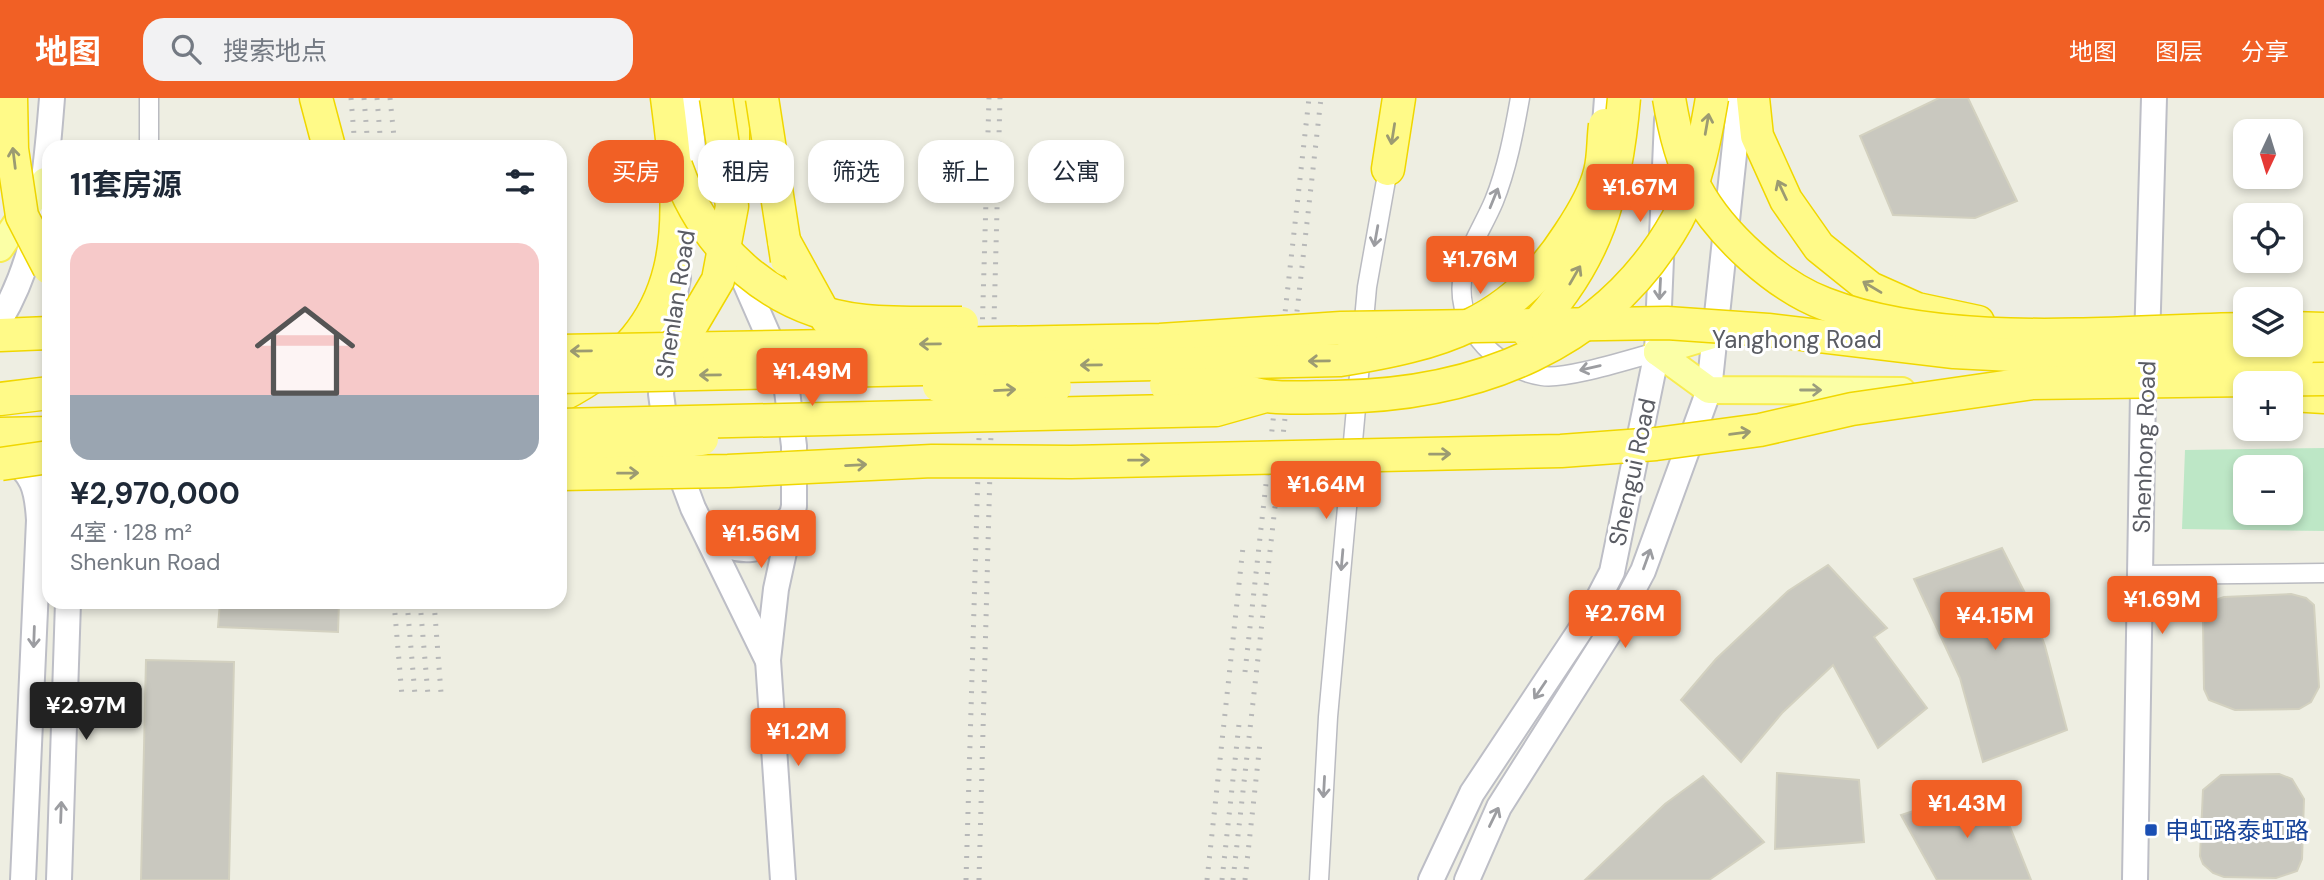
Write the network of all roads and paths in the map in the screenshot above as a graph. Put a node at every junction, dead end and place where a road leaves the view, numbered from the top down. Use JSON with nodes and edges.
{"nodes":[{"id":1,"x":11,"y":98,"type":"edge"},
{"id":2,"x":54,"y":98,"type":"edge"},
{"id":3,"x":149,"y":98,"type":"edge"},
{"id":4,"x":316,"y":98,"type":"edge"},
{"id":5,"x":667,"y":98,"type":"edge"},
{"id":6,"x":688,"y":98,"type":"edge"},
{"id":7,"x":716,"y":98,"type":"edge"},
{"id":8,"x":733,"y":98,"type":"edge"},
{"id":9,"x":1399,"y":98,"type":"edge"},
{"id":10,"x":1520,"y":98,"type":"edge"},
{"id":11,"x":1624,"y":98,"type":"edge"},
{"id":12,"x":1668,"y":98,"type":"edge"},
{"id":13,"x":1712,"y":98,"type":"edge"},
{"id":14,"x":2154,"y":98,"type":"edge"},
{"id":15,"x":761,"y":102,"type":"edge"},
{"id":16,"x":1742,"y":103,"type":"edge"},
{"id":17,"x":1606,"y":111,"type":"edge"},
{"id":18,"x":50,"y":140,"type":"edge"},
{"id":19,"x":57,"y":140,"type":"edge"},
{"id":20,"x":149,"y":140,"type":"edge"},
{"id":21,"x":328,"y":140,"type":"edge"},
{"id":22,"x":1388,"y":169,"type":"joint"},
{"id":23,"x":686,"y":173,"type":"junction"},
{"id":24,"x":42,"y":187,"type":"edge"},
{"id":25,"x":42,"y":199,"type":"edge"},
{"id":26,"x":732,"y":206,"type":"junction"},
{"id":27,"x":784,"y":241,"type":"junction"},
{"id":28,"x":1727,"y":246,"type":"junction"},
{"id":29,"x":0,"y":248,"type":"edge"},
{"id":30,"x":42,"y":255,"type":"edge"},
{"id":31,"x":758,"y":309,"type":"junction"},
{"id":32,"x":0,"y":320,"type":"edge"},
{"id":33,"x":1341,"y":328,"type":"junction"},
{"id":34,"x":2303,"y":328,"type":"edge"},
{"id":35,"x":2324,"y":329,"type":"edge"},
{"id":36,"x":42,"y":333,"type":"edge"},
{"id":37,"x":0,"y":334,"type":"edge"},
{"id":38,"x":667,"y":334,"type":"junction"},
{"id":39,"x":1716,"y":334,"type":"junction"},
{"id":40,"x":2232,"y":336,"type":"edge"},
{"id":41,"x":1868,"y":338,"type":"junction"},
{"id":42,"x":2324,"y":340,"type":"edge"},
{"id":43,"x":2303,"y":341,"type":"edge"},
{"id":44,"x":2147,"y":343,"type":"junction"},
{"id":45,"x":2031,"y":345,"type":"junction"},
{"id":46,"x":567,"y":351,"type":"edge"},
{"id":47,"x":1657,"y":352,"type":"junction"},
{"id":48,"x":2324,"y":355,"type":"edge"},
{"id":49,"x":1477,"y":375,"type":"junction"},
{"id":50,"x":567,"y":377,"type":"edge"},
{"id":51,"x":2324,"y":379,"type":"edge"},
{"id":52,"x":2213,"y":386,"type":"junction"},
{"id":53,"x":1709,"y":390,"type":"junction"},
{"id":54,"x":2233,"y":390,"type":"edge"},
{"id":55,"x":567,"y":392,"type":"edge"},
{"id":56,"x":2143,"y":392,"type":"junction"},
{"id":57,"x":42,"y":394,"type":"edge"},
{"id":58,"x":567,"y":396,"type":"edge"},
{"id":59,"x":1267,"y":396,"type":"junction"},
{"id":60,"x":2303,"y":396,"type":"edge"},
{"id":61,"x":2324,"y":397,"type":"edge"},
{"id":62,"x":0,"y":402,"type":"edge"},
{"id":63,"x":42,"y":404,"type":"edge"},
{"id":64,"x":852,"y":418,"type":"junction"},
{"id":65,"x":567,"y":425,"type":"edge"},
{"id":66,"x":42,"y":436,"type":"edge"},
{"id":67,"x":567,"y":447,"type":"edge"},
{"id":68,"x":0,"y":453,"type":"edge"},
{"id":69,"x":42,"y":456,"type":"edge"},
{"id":70,"x":1071,"y":462,"type":"junction"},
{"id":71,"x":42,"y":465,"type":"edge"},
{"id":72,"x":567,"y":474,"type":"edge"},
{"id":73,"x":794,"y":506,"type":"junction"},
{"id":74,"x":42,"y":513,"type":"edge"},
{"id":75,"x":705,"y":530,"type":"junction"},
{"id":76,"x":42,"y":554,"type":"edge"},
{"id":77,"x":2324,"y":573,"type":"edge"},
{"id":78,"x":2140,"y":575,"type":"junction"},
{"id":79,"x":68,"y":609,"type":"edge"},
{"id":80,"x":768,"y":660,"type":"junction"},
{"id":81,"x":23,"y":880,"type":"edge"},
{"id":82,"x":59,"y":880,"type":"edge"},
{"id":83,"x":783,"y":880,"type":"edge"},
{"id":84,"x":1319,"y":880,"type":"edge"},
{"id":85,"x":1431,"y":880,"type":"edge"},
{"id":86,"x":1467,"y":880,"type":"edge"},
{"id":87,"x":2135,"y":880,"type":"edge"}],
"edges":[{"from":30,"to":1,"type":"highway","one_way":true,"bridge":true},
{"from":2,"to":18,"type":"main road"},
{"from":2,"to":19,"type":"main road"},
{"from":3,"to":20,"type":"street"},
{"from":4,"to":21,"type":"highway"},
{"from":5,"to":23,"type":"highway"},
{"from":6,"to":23,"type":"main road","name":"Shenlan Road"},
{"from":7,"to":26,"type":"highway","bridge":true},
{"from":8,"to":26,"type":"highway","bridge":true},
{"from":9,"to":22,"type":"highway","one_way":true},
{"from":47,"to":10,"type":"street","one_way":true},
{"from":49,"to":11,"type":"highway","one_way":true,"bridge":true},
{"from":12,"to":45,"type":"highway","bridge":true},
{"from":12,"to":47,"type":"main road","name":"Shengui Road","one_way":true},
{"from":49,"to":13,"type":"highway","one_way":true,"bridge":true},
{"from":14,"to":44,"type":"main road","name":"Shenhong Road"},
{"from":15,"to":27,"type":"highway","bridge":true},
{"from":16,"to":28,"type":"main road","name":"Shengui Road"},
{"from":45,"to":16,"type":"highway","one_way":true,"bridge":true},
{"from":17,"to":50,"type":"highway","one_way":true,"bridge":true},
{"from":22,"to":84,"type":"street","one_way":true},
{"from":23,"to":31,"type":"main road","name":"Shenlan Road"},
{"from":23,"to":33,"type":"highway","bridge":true},
{"from":23,"to":38,"type":"main road","name":"Shenlan Road"},
{"from":23,"to":55,"type":"highway","bridge":true},
{"from":24,"to":29,"type":"main road"},
{"from":25,"to":32,"type":"main road"},
{"from":26,"to":58,"type":"highway","bridge":true},
{"from":27,"to":59,"type":"highway","one_way":true,"bridge":true},
{"from":27,"to":70,"type":"highway","bridge":true},
{"from":28,"to":39,"type":"main road","name":"Shengui Road"},
{"from":28,"to":41,"type":"main road"},
{"from":31,"to":38,"type":"main road"},
{"from":31,"to":73,"type":"main road","name":"Shenlan Road"},
{"from":33,"to":45,"type":"highway","bridge":true},
{"from":33,"to":46,"type":"highway","one_way":true,"bridge":true},
{"from":34,"to":35,"type":"highway"},
{"from":36,"to":37,"type":"highway"},
{"from":38,"to":75,"type":"main road","name":"Shenlan Road"},
{"from":39,"to":41,"type":"main road","name":"Yanghong Road"},
{"from":39,"to":47,"type":"main road","name":"Yanghong Road"},
{"from":39,"to":53,"type":"main road","name":"Shengui Road"},
{"from":40,"to":44,"type":"main road","name":"Yanghong Road"},
{"from":40,"to":45,"type":"highway","bridge":true},
{"from":40,"to":52,"type":"main road"},
{"from":41,"to":44,"type":"main road","name":"Yanghong Road"},
{"from":42,"to":43,"type":"main road"},
{"from":44,"to":56,"type":"main road","name":"Shenhong Road"},
{"from":45,"to":48,"type":"highway","bridge":true},
{"from":47,"to":53,"type":"main road","name":"Yanghong Road"},
{"from":47,"to":85,"type":"main road","name":"Shengui Road","one_way":true},
{"from":49,"to":59,"type":"highway","bridge":true},
{"from":51,"to":52,"type":"highway","bridge":true},
{"from":52,"to":54,"type":"main road","name":"Yanghong Road"},
{"from":52,"to":56,"type":"main road","name":"Yanghong Road"},
{"from":70,"to":52,"type":"highway","one_way":true,"bridge":true},
{"from":53,"to":56,"type":"main road","name":"Yanghong Road","one_way":true},
{"from":86,"to":53,"type":"main road","name":"Shengui Road","one_way":true},
{"from":56,"to":78,"type":"main road","name":"Shenhong Road"},
{"from":57,"to":62,"type":"highway"},
{"from":59,"to":64,"type":"highway","bridge":true},
{"from":60,"to":61,"type":"highway"},
{"from":62,"to":63,"type":"highway"},
{"from":64,"to":65,"type":"highway","bridge":true},
{"from":64,"to":67,"type":"highway","bridge":true},
{"from":66,"to":68,"type":"highway"},
{"from":68,"to":69,"type":"highway","bridge":true},
{"from":68,"to":71,"type":"highway","bridge":true},
{"from":68,"to":74,"type":"main road"},
{"from":72,"to":70,"type":"highway","one_way":true,"bridge":true},
{"from":73,"to":75,"type":"main road"},
{"from":73,"to":80,"type":"main road","name":"Shenlan Road"},
{"from":75,"to":80,"type":"main road","name":"Shenlan Road"},
{"from":76,"to":81,"type":"main road","one_way":true},
{"from":77,"to":78,"type":"street"},
{"from":78,"to":87,"type":"main road","name":"Shenhong Road"},
{"from":82,"to":79,"type":"main road","one_way":true},
{"from":80,"to":83,"type":"main road","name":"Shenlan Road"}]}
